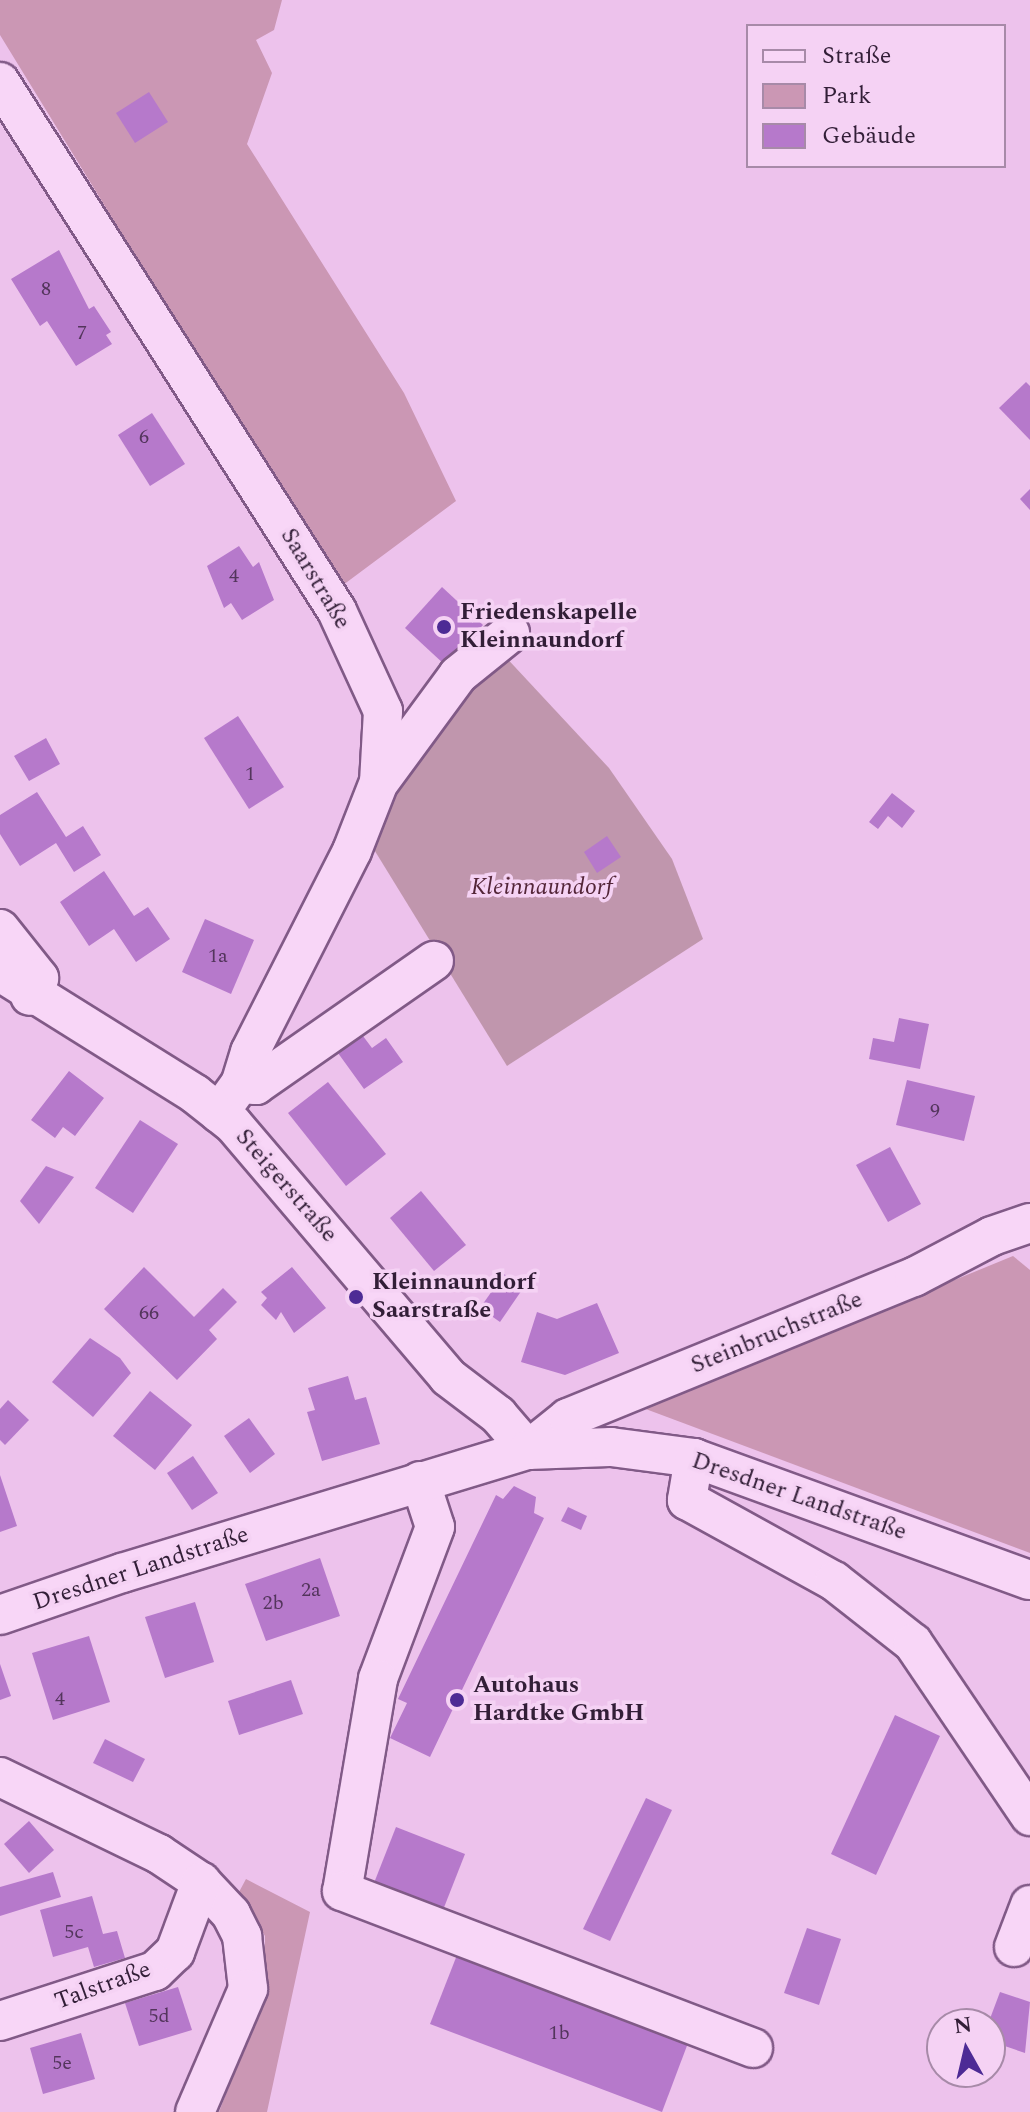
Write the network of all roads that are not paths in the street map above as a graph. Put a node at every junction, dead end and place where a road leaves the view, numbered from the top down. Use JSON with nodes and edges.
{"nodes":[{"id":1,"x":0,"y":82,"type":"edge"},
{"id":2,"x":510,"y":633,"type":"dead end"},
{"id":3,"x":379,"y":782,"type":"junction"},
{"id":4,"x":0,"y":929,"type":"edge"},
{"id":5,"x":434,"y":961,"type":"dead end"},
{"id":6,"x":0,"y":972,"type":"edge"},
{"id":7,"x":30,"y":996,"type":"junction"},
{"id":8,"x":230,"y":1098,"type":"junction"},
{"id":9,"x":1030,"y":1223,"type":"edge"},
{"id":10,"x":528,"y":1450,"type":"junction"},
{"id":11,"x":694,"y":1458,"type":"junction"},
{"id":12,"x":420,"y":1481,"type":"junction"},
{"id":13,"x":1030,"y":1580,"type":"edge"},
{"id":14,"x":0,"y":1615,"type":"edge"},
{"id":15,"x":0,"y":1777,"type":"edge"},
{"id":16,"x":1030,"y":1816,"type":"edge"},
{"id":17,"x":201,"y":1882,"type":"junction"},
{"id":18,"x":1030,"y":1905,"type":"edge"},
{"id":19,"x":1014,"y":1947,"type":"dead end"},
{"id":20,"x":0,"y":2021,"type":"edge"},
{"id":21,"x":753,"y":2048,"type":"dead end"},
{"id":22,"x":195,"y":2112,"type":"edge"}],
"edges":[{"from":1,"to":3,"type":"street","name":"Saarstraße"},
{"from":2,"to":3,"type":"street"},
{"from":3,"to":8,"type":"street","name":"Saarstraße"},
{"from":4,"to":7,"type":"street"},
{"from":5,"to":8,"type":"street"},
{"from":6,"to":7,"type":"street","name":"Steigerstraße"},
{"from":7,"to":8,"type":"street","name":"Steigerstraße"},
{"from":8,"to":10,"type":"street","name":"Steigerstraße"},
{"from":9,"to":10,"type":"street","name":"Steinbruchstraße"},
{"from":10,"to":11,"type":"street","name":"Dresdner Landstraße"},
{"from":10,"to":12,"type":"street","name":"Dresdner Landstraße"},
{"from":11,"to":13,"type":"street","name":"Dresdner Landstraße"},
{"from":11,"to":16,"type":"street"},
{"from":12,"to":14,"type":"street","name":"Dresdner Landstraße"},
{"from":12,"to":21,"type":"street"},
{"from":15,"to":17,"type":"street"},
{"from":17,"to":20,"type":"street","name":"Talstraße"},
{"from":17,"to":22,"type":"street"},
{"from":18,"to":19,"type":"street"}]}
